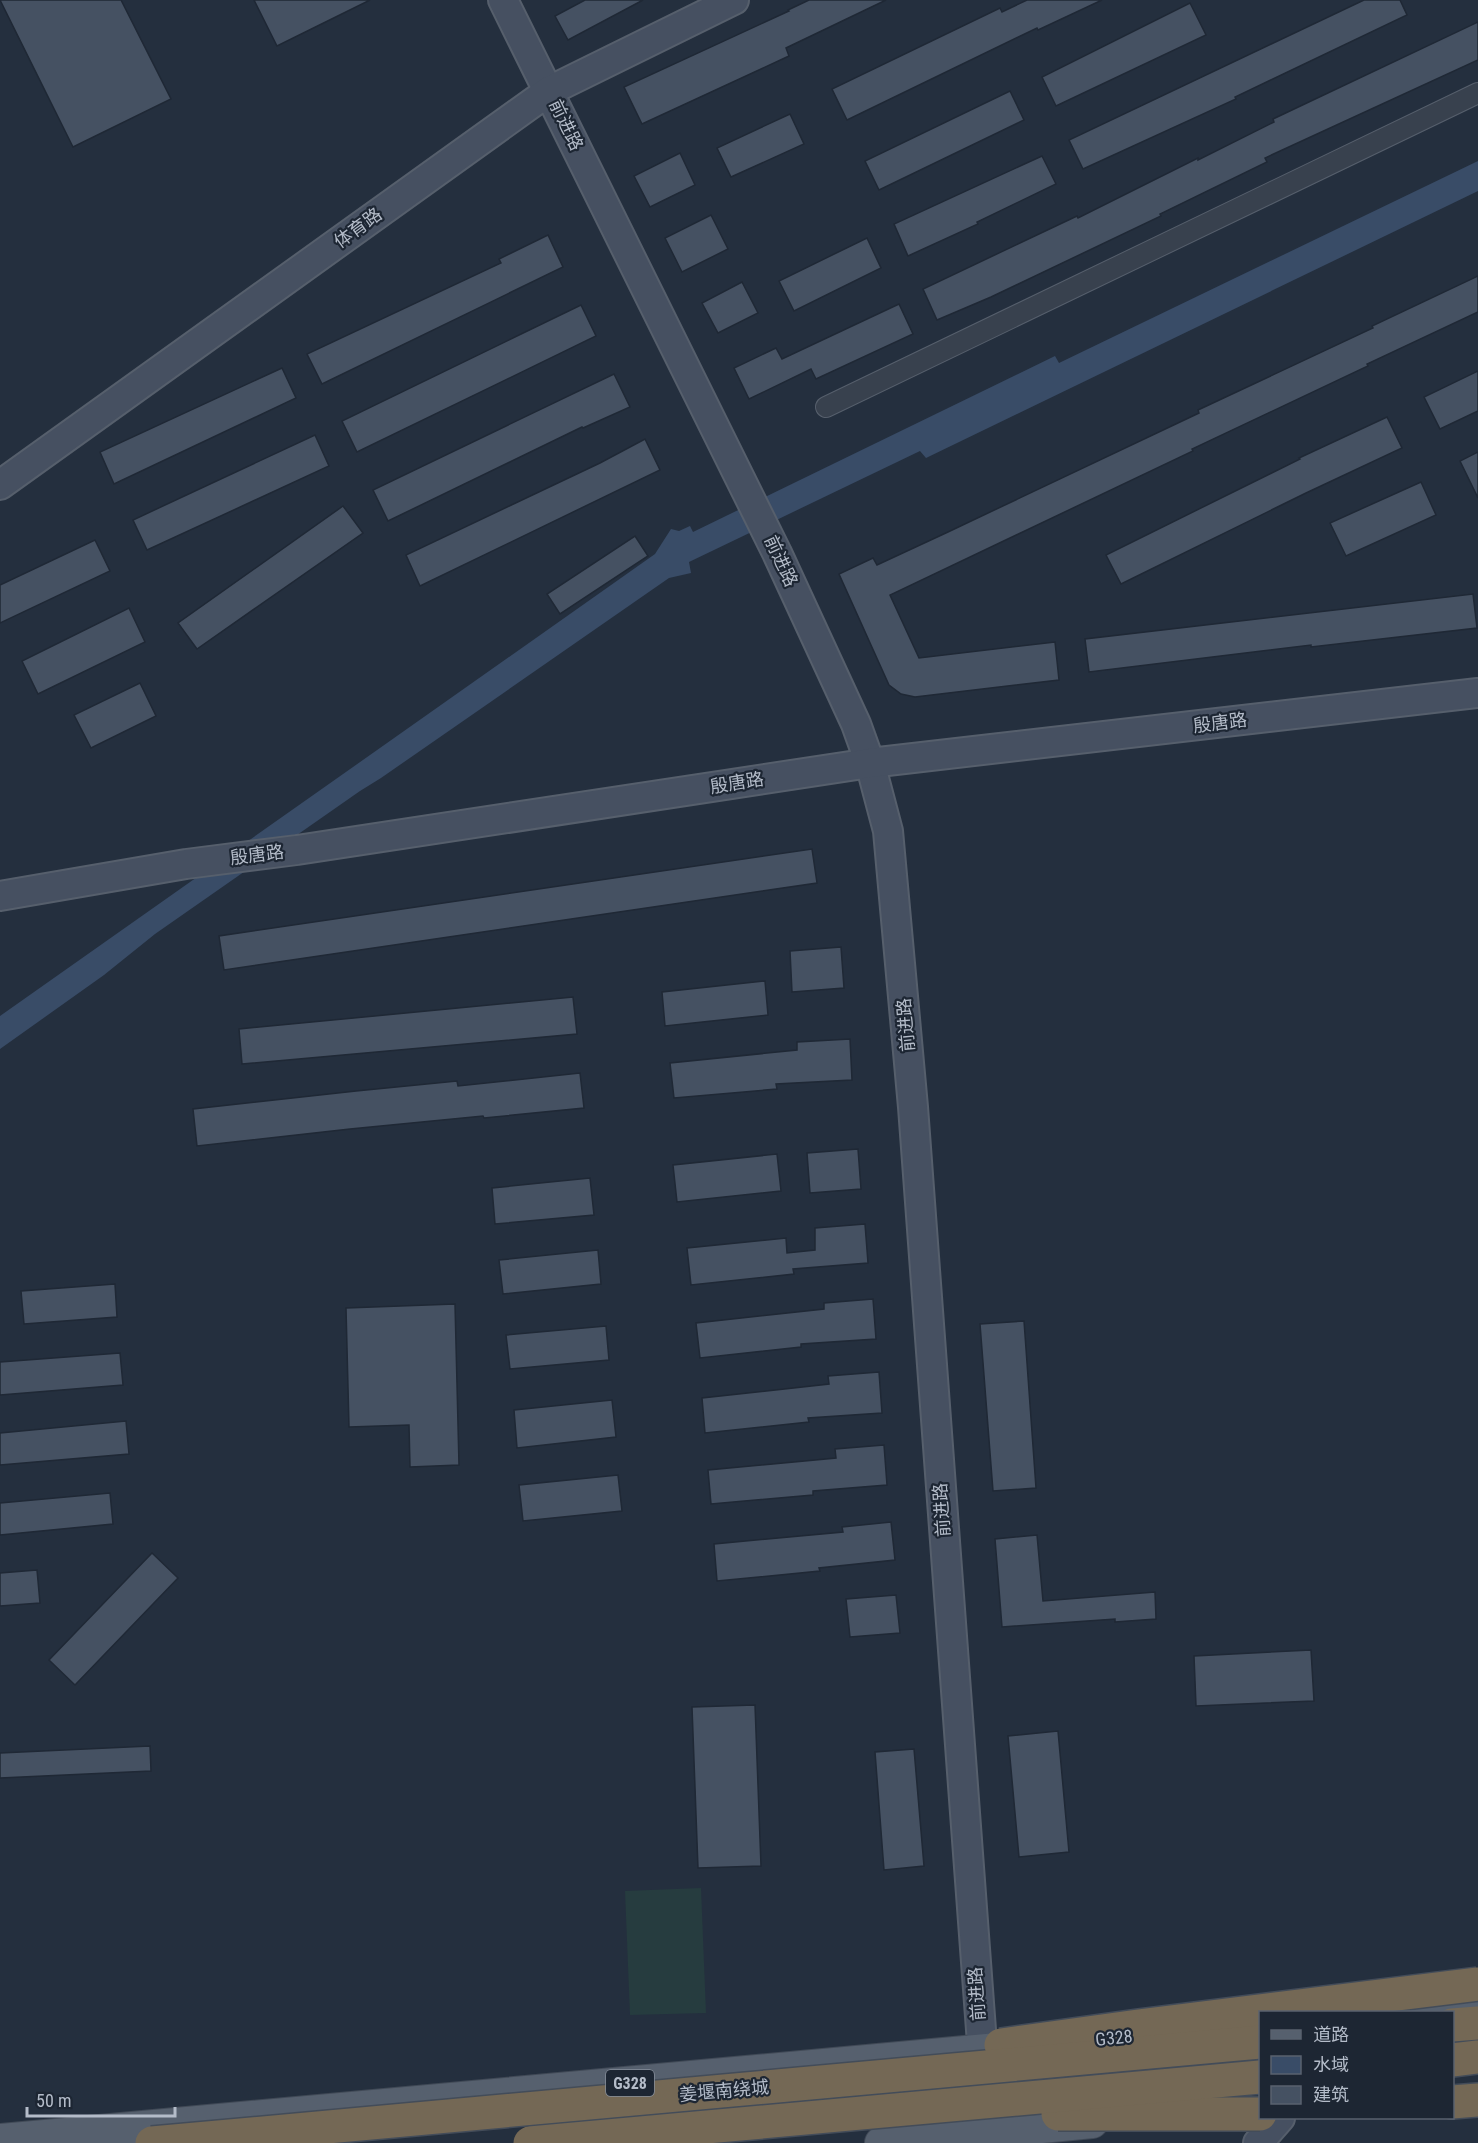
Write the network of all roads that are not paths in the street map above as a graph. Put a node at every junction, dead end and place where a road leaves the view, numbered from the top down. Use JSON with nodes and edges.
{"nodes":[{"id":1,"x":503,"y":0,"type":"edge"},
{"id":2,"x":734,"y":0,"type":"edge"},
{"id":3,"x":549,"y":91,"type":"junction"},
{"id":4,"x":1478,"y":93,"type":"edge"},
{"id":5,"x":826,"y":407,"type":"dead end"},
{"id":6,"x":0,"y":485,"type":"edge"},
{"id":7,"x":1478,"y":693,"type":"edge"},
{"id":8,"x":870,"y":764,"type":"junction"},
{"id":9,"x":0,"y":896,"type":"edge"},
{"id":10,"x":1478,"y":1984,"type":"edge"},
{"id":11,"x":1478,"y":2002,"type":"edge"},
{"id":12,"x":1259,"y":2011,"type":"edge"},
{"id":13,"x":1259,"y":2011,"type":"edge"},
{"id":14,"x":1395,"y":2011,"type":"edge"},
{"id":15,"x":1478,"y":2023,"type":"edge"},
{"id":16,"x":1259,"y":2024,"type":"edge"},
{"id":17,"x":1454,"y":2025,"type":"edge"},
{"id":18,"x":1259,"y":2042,"type":"edge"},
{"id":19,"x":981,"y":2051,"type":"junction"},
{"id":20,"x":1478,"y":2057,"type":"edge"},
{"id":21,"x":1454,"y":2060,"type":"edge"},
{"id":22,"x":1259,"y":2077,"type":"edge"},
{"id":23,"x":1478,"y":2085,"type":"edge"},
{"id":24,"x":1454,"y":2087,"type":"edge"},
{"id":25,"x":1478,"y":2100,"type":"edge"},
{"id":26,"x":1454,"y":2102,"type":"edge"},
{"id":27,"x":580,"y":2104,"type":"junction"},
{"id":28,"x":1259,"y":2104,"type":"edge"},
{"id":29,"x":858,"y":2113,"type":"junction"},
{"id":30,"x":1259,"y":2114,"type":"edge"},
{"id":31,"x":1279,"y":2119,"type":"edge"},
{"id":32,"x":991,"y":2138,"type":"edge"},
{"id":33,"x":0,"y":2140,"type":"edge"},
{"id":34,"x":152,"y":2143,"type":"edge"},
{"id":35,"x":530,"y":2143,"type":"edge"},
{"id":36,"x":881,"y":2143,"type":"edge"},
{"id":37,"x":1258,"y":2143,"type":"edge"}],
"edges":[{"from":1,"to":3,"type":"street","name":"前进路"},
{"from":2,"to":3,"type":"street","name":"体育路"},
{"from":3,"to":6,"type":"street","name":"体育路"},
{"from":3,"to":8,"type":"street","name":"前进路"},
{"from":4,"to":5,"type":"street"},
{"from":7,"to":8,"type":"street","name":"殷唐路"},
{"from":8,"to":9,"type":"street","name":"殷唐路"},
{"from":8,"to":19,"type":"street","name":"前进路"},
{"from":10,"to":12,"type":"highway","bridge":true},
{"from":11,"to":14,"type":"main road"},
{"from":13,"to":27,"type":"highway","bridge":true},
{"from":15,"to":17,"type":"highway"},
{"from":16,"to":19,"type":"main road","name":"G328","number":"G328"},
{"from":18,"to":27,"type":"highway","name":"姜堰南绕城","bridge":true},
{"from":19,"to":32,"type":"street","name":"前进路"},
{"from":19,"to":33,"type":"main road","name":"G328","number":"G328"},
{"from":20,"to":21,"type":"highway"},
{"from":22,"to":29,"type":"highway","name":"姜堰南绕城","bridge":true},
{"from":23,"to":24,"type":"main road"},
{"from":25,"to":26,"type":"highway"},
{"from":27,"to":34,"type":"highway","name":"姜堰南绕城","bridge":true},
{"from":28,"to":32,"type":"main road"},
{"from":29,"to":30,"type":"highway","bridge":true},
{"from":29,"to":35,"type":"highway","name":"姜堰南绕城","bridge":true},
{"from":31,"to":37,"type":"street"},
{"from":32,"to":36,"type":"main road"}]}
